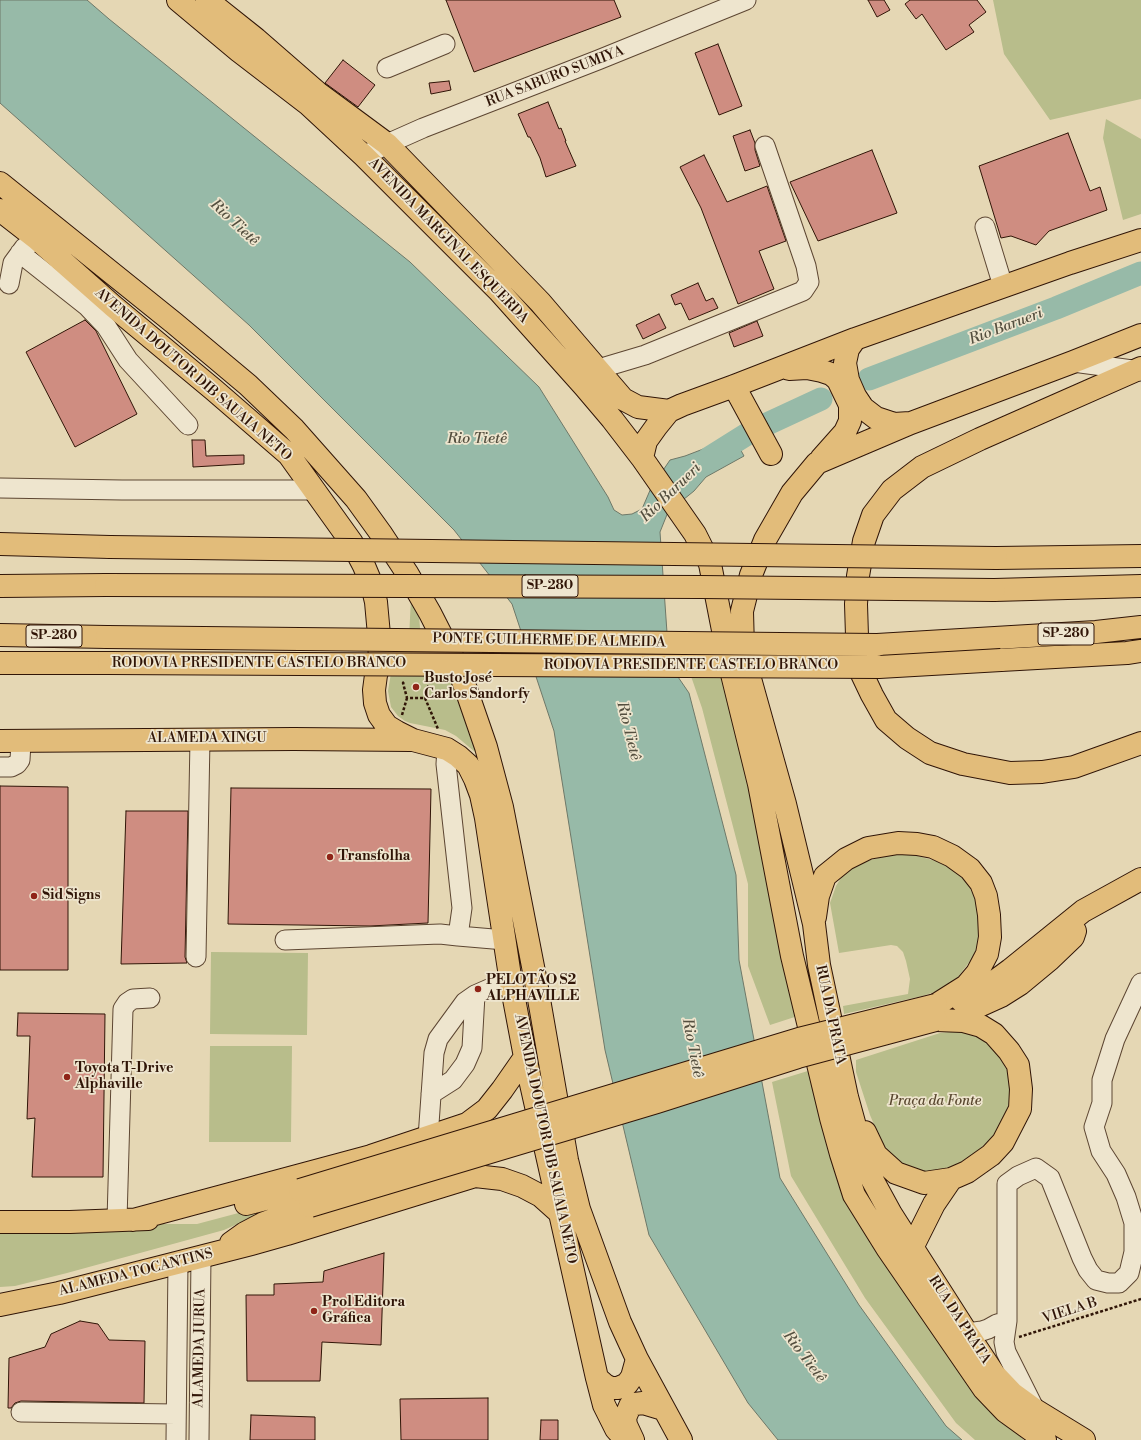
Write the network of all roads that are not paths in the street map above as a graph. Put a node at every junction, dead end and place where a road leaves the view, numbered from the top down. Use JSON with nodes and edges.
{"nodes":[{"id":1,"x":178,"y":0,"type":"edge"},
{"id":2,"x":207,"y":0,"type":"edge"},
{"id":3,"x":746,"y":0,"type":"edge"},
{"id":4,"x":445,"y":44,"type":"dead end"},
{"id":5,"x":387,"y":68,"type":"dead end"},
{"id":6,"x":387,"y":144,"type":"junction"},
{"id":7,"x":765,"y":146,"type":"dead end"},
{"id":8,"x":364,"y":156,"type":"junction"},
{"id":9,"x":0,"y":183,"type":"edge"},
{"id":10,"x":0,"y":210,"type":"edge"},
{"id":11,"x":985,"y":226,"type":"dead end"},
{"id":12,"x":36,"y":238,"type":"junction"},
{"id":13,"x":1141,"y":240,"type":"edge"},
{"id":14,"x":20,"y":253,"type":"junction"},
{"id":15,"x":9,"y":284,"type":"dead end"},
{"id":16,"x":1003,"y":286,"type":"junction"},
{"id":17,"x":1141,"y":335,"type":"edge"},
{"id":18,"x":855,"y":339,"type":"junction"},
{"id":19,"x":1073,"y":362,"type":"junction"},
{"id":20,"x":598,"y":369,"type":"junction"},
{"id":21,"x":772,"y":370,"type":"junction"},
{"id":22,"x":1140,"y":370,"type":"edge"},
{"id":23,"x":734,"y":386,"type":"junction"},
{"id":24,"x":669,"y":411,"type":"junction"},
{"id":25,"x":912,"y":423,"type":"junction"},
{"id":26,"x":188,"y":425,"type":"dead end"},
{"id":27,"x":771,"y":454,"type":"dead end"},
{"id":28,"x":644,"y":462,"type":"junction"},
{"id":29,"x":817,"y":463,"type":"junction"},
{"id":30,"x":0,"y":488,"type":"edge"},
{"id":31,"x":315,"y":490,"type":"junction"},
{"id":32,"x":684,"y":517,"type":"joint"},
{"id":33,"x":0,"y":544,"type":"edge"},
{"id":34,"x":1141,"y":556,"type":"edge"},
{"id":35,"x":0,"y":586,"type":"edge"},
{"id":36,"x":1141,"y":586,"type":"edge"},
{"id":37,"x":1141,"y":627,"type":"edge"},
{"id":38,"x":0,"y":635,"type":"edge"},
{"id":39,"x":107,"y":637,"type":"joint"},
{"id":40,"x":1136,"y":653,"type":"edge"},
{"id":41,"x":451,"y":657,"type":"junction"},
{"id":42,"x":0,"y":663,"type":"edge"},
{"id":43,"x":380,"y":664,"type":"junction"},
{"id":44,"x":200,"y":739,"type":"junction"},
{"id":45,"x":413,"y":740,"type":"junction"},
{"id":46,"x":10,"y":741,"type":"edge"},
{"id":47,"x":1141,"y":742,"type":"edge"},
{"id":48,"x":446,"y":749,"type":"junction"},
{"id":49,"x":0,"y":767,"type":"edge"},
{"id":50,"x":1141,"y":879,"type":"edge"},
{"id":51,"x":814,"y":924,"type":"junction"},
{"id":52,"x":458,"y":936,"type":"junction"},
{"id":53,"x":285,"y":940,"type":"dead end"},
{"id":54,"x":505,"y":940,"type":"junction"},
{"id":55,"x":196,"y":957,"type":"dead end"},
{"id":56,"x":511,"y":983,"type":"junction"},
{"id":57,"x":1141,"y":983,"type":"edge"},
{"id":58,"x":475,"y":994,"type":"junction"},
{"id":59,"x":150,"y":998,"type":"dead end"},
{"id":60,"x":936,"y":1012,"type":"junction"},
{"id":61,"x":525,"y":1057,"type":"junction"},
{"id":62,"x":431,"y":1094,"type":"junction"},
{"id":63,"x":847,"y":1097,"type":"junction"},
{"id":64,"x":467,"y":1124,"type":"junction"},
{"id":65,"x":428,"y":1138,"type":"junction"},
{"id":66,"x":475,"y":1176,"type":"junction"},
{"id":67,"x":951,"y":1178,"type":"junction"},
{"id":68,"x":305,"y":1198,"type":"junction"},
{"id":69,"x":560,"y":1213,"type":"junction"},
{"id":70,"x":125,"y":1220,"type":"junction"},
{"id":71,"x":0,"y":1222,"type":"edge"},
{"id":72,"x":912,"y":1246,"type":"junction"},
{"id":73,"x":210,"y":1254,"type":"junction"},
{"id":74,"x":178,"y":1262,"type":"junction"},
{"id":75,"x":902,"y":1270,"type":"junction"},
{"id":76,"x":0,"y":1305,"type":"edge"},
{"id":77,"x":1006,"y":1321,"type":"junction"},
{"id":78,"x":967,"y":1333,"type":"junction"},
{"id":79,"x":637,"y":1359,"type":"junction"},
{"id":80,"x":597,"y":1378,"type":"junction"},
{"id":81,"x":663,"y":1409,"type":"junction"},
{"id":82,"x":1035,"y":1410,"type":"junction"},
{"id":83,"x":21,"y":1412,"type":"dead end"},
{"id":84,"x":176,"y":1414,"type":"junction"},
{"id":85,"x":612,"y":1420,"type":"junction"},
{"id":86,"x":176,"y":1440,"type":"edge"},
{"id":87,"x":199,"y":1440,"type":"edge"},
{"id":88,"x":603,"y":1440,"type":"edge"},
{"id":89,"x":626,"y":1440,"type":"edge"},
{"id":90,"x":634,"y":1440,"type":"edge"},
{"id":91,"x":681,"y":1440,"type":"edge"},
{"id":92,"x":1045,"y":1440,"type":"edge"},
{"id":93,"x":1084,"y":1440,"type":"edge"}],
"edges":[{"from":1,"to":8,"type":"main road","name":"AVENIDA MARGINAL ESQUERDA"},
{"from":2,"to":6,"type":"main road","name":"AVENIDA MARGINAL ESQUERDA"},
{"from":3,"to":6,"type":"street","name":"RUA SABURO SUMIYA"},
{"from":4,"to":5,"type":"street"},
{"from":6,"to":8,"type":"street","name":"RUA SABURO SUMIYA"},
{"from":6,"to":20,"type":"main road","name":"AVENIDA MARGINAL ESQUERDA"},
{"from":7,"to":20,"type":"street"},
{"from":8,"to":28,"type":"main road","name":"AVENIDA MARGINAL ESQUERDA"},
{"from":9,"to":41,"type":"main road","name":"AVENIDA DOUTOR DIB SAUAIA NETO"},
{"from":10,"to":12,"type":"main road","name":"AVENIDA DOUTOR DIB SAUAIA NETO"},
{"from":11,"to":16,"type":"street"},
{"from":12,"to":14,"type":"street"},
{"from":12,"to":31,"type":"main road","name":"AVENIDA DOUTOR DIB SAUAIA NETO"},
{"from":13,"to":16,"type":"main road"},
{"from":14,"to":15,"type":"street"},
{"from":14,"to":26,"type":"street"},
{"from":16,"to":18,"type":"main road"},
{"from":17,"to":19,"type":"main road"},
{"from":18,"to":21,"type":"main road"},
{"from":18,"to":25,"type":"main road"},
{"from":19,"to":22,"type":"street"},
{"from":19,"to":25,"type":"main road"},
{"from":20,"to":24,"type":"main road","name":"AVENIDA MARGINAL ESQUERDA"},
{"from":21,"to":23,"type":"main road"},
{"from":21,"to":29,"type":"main road","name":"RUA DA PRATA"},
{"from":22,"to":47,"type":"main road"},
{"from":23,"to":24,"type":"main road"},
{"from":23,"to":27,"type":"main road"},
{"from":24,"to":28,"type":"main road"},
{"from":25,"to":29,"type":"main road"},
{"from":28,"to":32,"type":"main road","name":"AVENIDA MARGINAL ESQUERDA"},
{"from":29,"to":51,"type":"main road","name":"RUA DA PRATA"},
{"from":30,"to":31,"type":"street"},
{"from":31,"to":43,"type":"main road","name":"AVENIDA DOUTOR DIB SAUAIA NETO"},
{"from":32,"to":75,"type":"main road","name":"RUA DA PRATA"},
{"from":33,"to":34,"type":"main road","bridge":true},
{"from":35,"to":36,"type":"main road","number":"SP-280","bridge":true},
{"from":37,"to":39,"type":"main road","name":"PONTE GUILHERME DE ALMEIDA","number":"SP-280","bridge":true},
{"from":38,"to":39,"type":"main road","name":"RODOVIA PRESIDENTE CASTELO BRANCO","number":"SP-280"},
{"from":40,"to":42,"type":"main road","name":"RODOVIA PRESIDENTE CASTELO BRANCO","bridge":true},
{"from":41,"to":43,"type":"main road"},
{"from":41,"to":79,"type":"main road","name":"AVENIDA DOUTOR DIB SAUAIA NETO"},
{"from":43,"to":45,"type":"main road","name":"AVENIDA DOUTOR DIB SAUAIA NETO"},
{"from":44,"to":45,"type":"main road","name":"ALAMEDA XINGU"},
{"from":44,"to":46,"type":"main road","name":"ALAMEDA XINGU"},
{"from":44,"to":55,"type":"street"},
{"from":45,"to":48,"type":"main road","name":"AVENIDA DOUTOR DIB SAUAIA NETO"},
{"from":46,"to":49,"type":"street"},
{"from":48,"to":52,"type":"street"},
{"from":48,"to":54,"type":"main road","name":"AVENIDA DOUTOR DIB SAUAIA NETO"},
{"from":50,"to":60,"type":"main road"},
{"from":51,"to":60,"type":"main road"},
{"from":51,"to":63,"type":"main road","name":"RUA DA PRATA"},
{"from":52,"to":53,"type":"street"},
{"from":52,"to":54,"type":"street"},
{"from":54,"to":56,"type":"main road","name":"AVENIDA DOUTOR DIB SAUAIA NETO"},
{"from":56,"to":58,"type":"street"},
{"from":56,"to":61,"type":"main road","name":"AVENIDA DOUTOR DIB SAUAIA NETO"},
{"from":57,"to":77,"type":"street"},
{"from":58,"to":62,"type":"street"},
{"from":58,"to":62,"type":"street"},
{"from":59,"to":70,"type":"street"},
{"from":60,"to":67,"type":"main road"},
{"from":60,"to":68,"type":"main road","bridge":true},
{"from":61,"to":64,"type":"main road"},
{"from":61,"to":69,"type":"main road","name":"AVENIDA DOUTOR DIB SAUAIA NETO"},
{"from":62,"to":65,"type":"street"},
{"from":63,"to":67,"type":"main road"},
{"from":63,"to":72,"type":"main road","name":"RUA DA PRATA"},
{"from":64,"to":65,"type":"main road"},
{"from":64,"to":66,"type":"main road"},
{"from":65,"to":70,"type":"main road"},
{"from":66,"to":69,"type":"main road"},
{"from":66,"to":73,"type":"main road"},
{"from":67,"to":72,"type":"main road"},
{"from":68,"to":70,"type":"main road"},
{"from":68,"to":73,"type":"main road","name":"ALAMEDA TOCANTINS"},
{"from":69,"to":80,"type":"main road","name":"AVENIDA DOUTOR DIB SAUAIA NETO"},
{"from":70,"to":71,"type":"main road"},
{"from":72,"to":75,"type":"main road"},
{"from":72,"to":78,"type":"main road","name":"RUA DA PRATA"},
{"from":73,"to":74,"type":"main road","name":"ALAMEDA TOCANTINS"},
{"from":73,"to":87,"type":"street","name":"ALAMEDA JURUA"},
{"from":74,"to":76,"type":"main road","name":"ALAMEDA TOCANTINS"},
{"from":74,"to":84,"type":"street","name":"ALAMEDA JURUA"},
{"from":75,"to":92,"type":"main road","name":"RUA DA PRATA"},
{"from":77,"to":78,"type":"street"},
{"from":77,"to":82,"type":"street"},
{"from":78,"to":82,"type":"main road","name":"RUA DA PRATA"},
{"from":79,"to":80,"type":"main road"},
{"from":79,"to":81,"type":"main road","name":"AVENIDA DOUTOR DIB SAUAIA NETO"},
{"from":80,"to":85,"type":"main road","name":"AVENIDA DOUTOR DIB SAUAIA NETO"},
{"from":81,"to":90,"type":"main road"},
{"from":81,"to":91,"type":"main road","name":"AVENIDA DOUTOR DIB SAUAIA NETO"},
{"from":82,"to":93,"type":"main road","name":"RUA DA PRATA"},
{"from":83,"to":84,"type":"street"},
{"from":84,"to":86,"type":"street","name":"ALAMEDA JURUA"},
{"from":85,"to":88,"type":"main road"},
{"from":85,"to":89,"type":"main road","name":"AVENIDA DOUTOR DIB SAUAIA NETO"}]}
